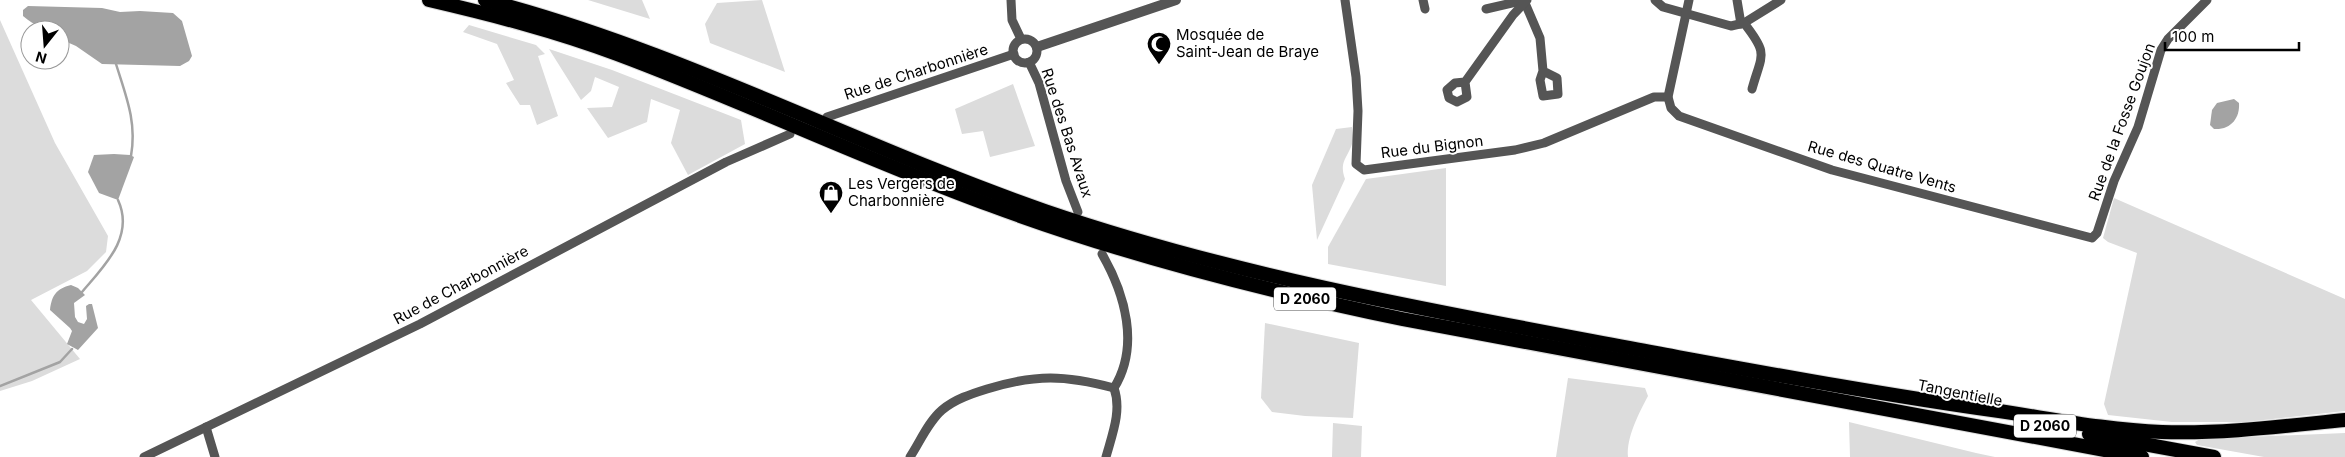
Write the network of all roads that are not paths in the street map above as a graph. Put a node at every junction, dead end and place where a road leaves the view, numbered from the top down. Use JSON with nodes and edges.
{"nodes":[{"id":1,"x":429,"y":0,"type":"edge"},
{"id":2,"x":485,"y":0,"type":"edge"},
{"id":3,"x":1011,"y":0,"type":"edge"},
{"id":4,"x":1176,"y":0,"type":"edge"},
{"id":5,"x":1345,"y":0,"type":"edge"},
{"id":6,"x":1655,"y":0,"type":"edge"},
{"id":7,"x":1689,"y":0,"type":"edge"},
{"id":8,"x":1737,"y":0,"type":"edge"},
{"id":9,"x":1781,"y":0,"type":"edge"},
{"id":10,"x":2207,"y":0,"type":"edge"},
{"id":11,"x":1526,"y":1,"type":"edge"},
{"id":12,"x":1486,"y":9,"type":"dead end"},
{"id":13,"x":1686,"y":14,"type":"junction"},
{"id":14,"x":1742,"y":24,"type":"junction"},
{"id":15,"x":1021,"y":39,"type":"junction"},
{"id":16,"x":1037,"y":46,"type":"junction"},
{"id":17,"x":1014,"y":54,"type":"junction"},
{"id":18,"x":1028,"y":62,"type":"junction"},
{"id":19,"x":1544,"y":71,"type":"dead end"},
{"id":20,"x":1465,"y":82,"type":"dead end"},
{"id":21,"x":1752,"y":89,"type":"dead end"},
{"id":22,"x":1668,"y":97,"type":"junction"},
{"id":23,"x":826,"y":117,"type":"dead end"},
{"id":24,"x":790,"y":134,"type":"dead end"},
{"id":25,"x":1078,"y":212,"type":"dead end"},
{"id":26,"x":2092,"y":238,"type":"joint"},
{"id":27,"x":1102,"y":254,"type":"dead end"},
{"id":28,"x":1114,"y":388,"type":"junction"},
{"id":29,"x":1877,"y":394,"type":"junction"},
{"id":30,"x":2345,"y":420,"type":"edge"},
{"id":31,"x":206,"y":427,"type":"junction"},
{"id":32,"x":1992,"y":430,"type":"junction"},
{"id":33,"x":144,"y":457,"type":"edge"},
{"id":34,"x":215,"y":457,"type":"edge"},
{"id":35,"x":910,"y":457,"type":"edge"},
{"id":36,"x":1106,"y":457,"type":"edge"},
{"id":37,"x":2104,"y":457,"type":"edge"},
{"id":38,"x":2142,"y":457,"type":"edge"},
{"id":39,"x":2214,"y":457,"type":"edge"}],
"edges":[{"from":1,"to":32,"type":"highway","number":"D 2060"},
{"from":2,"to":29,"type":"highway","number":"D 2060"},
{"from":3,"to":15,"type":"street"},
{"from":4,"to":16,"type":"street"},
{"from":5,"to":22,"type":"street","name":"Rue du Bignon"},
{"from":6,"to":13,"type":"street"},
{"from":7,"to":13,"type":"street"},
{"from":8,"to":14,"type":"street"},
{"from":9,"to":14,"type":"street"},
{"from":10,"to":26,"type":"street","name":"Rue de la Fosse Goujon"},
{"from":11,"to":12,"type":"street"},
{"from":11,"to":19,"type":"street"},
{"from":11,"to":20,"type":"street"},
{"from":13,"to":14,"type":"street"},
{"from":13,"to":22,"type":"street"},
{"from":14,"to":21,"type":"street"},
{"from":15,"to":16,"type":"street"},
{"from":15,"to":17,"type":"street"},
{"from":16,"to":18,"type":"street"},
{"from":17,"to":18,"type":"street"},
{"from":17,"to":23,"type":"street","name":"Rue de Charbonnière"},
{"from":18,"to":25,"type":"street","name":"Rue des Bas Avaux"},
{"from":22,"to":26,"type":"street","name":"Rue des Quatre Vents"},
{"from":24,"to":31,"type":"street","name":"Rue de Charbonnière"},
{"from":27,"to":28,"type":"street"},
{"from":28,"to":35,"type":"street"},
{"from":28,"to":36,"type":"street"},
{"from":29,"to":30,"type":"highway"},
{"from":29,"to":39,"type":"highway","name":"Tangentielle","number":"D 2060"},
{"from":31,"to":33,"type":"street","name":"Rue de Charbonnière"},
{"from":31,"to":34,"type":"street"},
{"from":32,"to":37,"type":"highway"},
{"from":32,"to":38,"type":"highway","number":"D 2060"}]}
